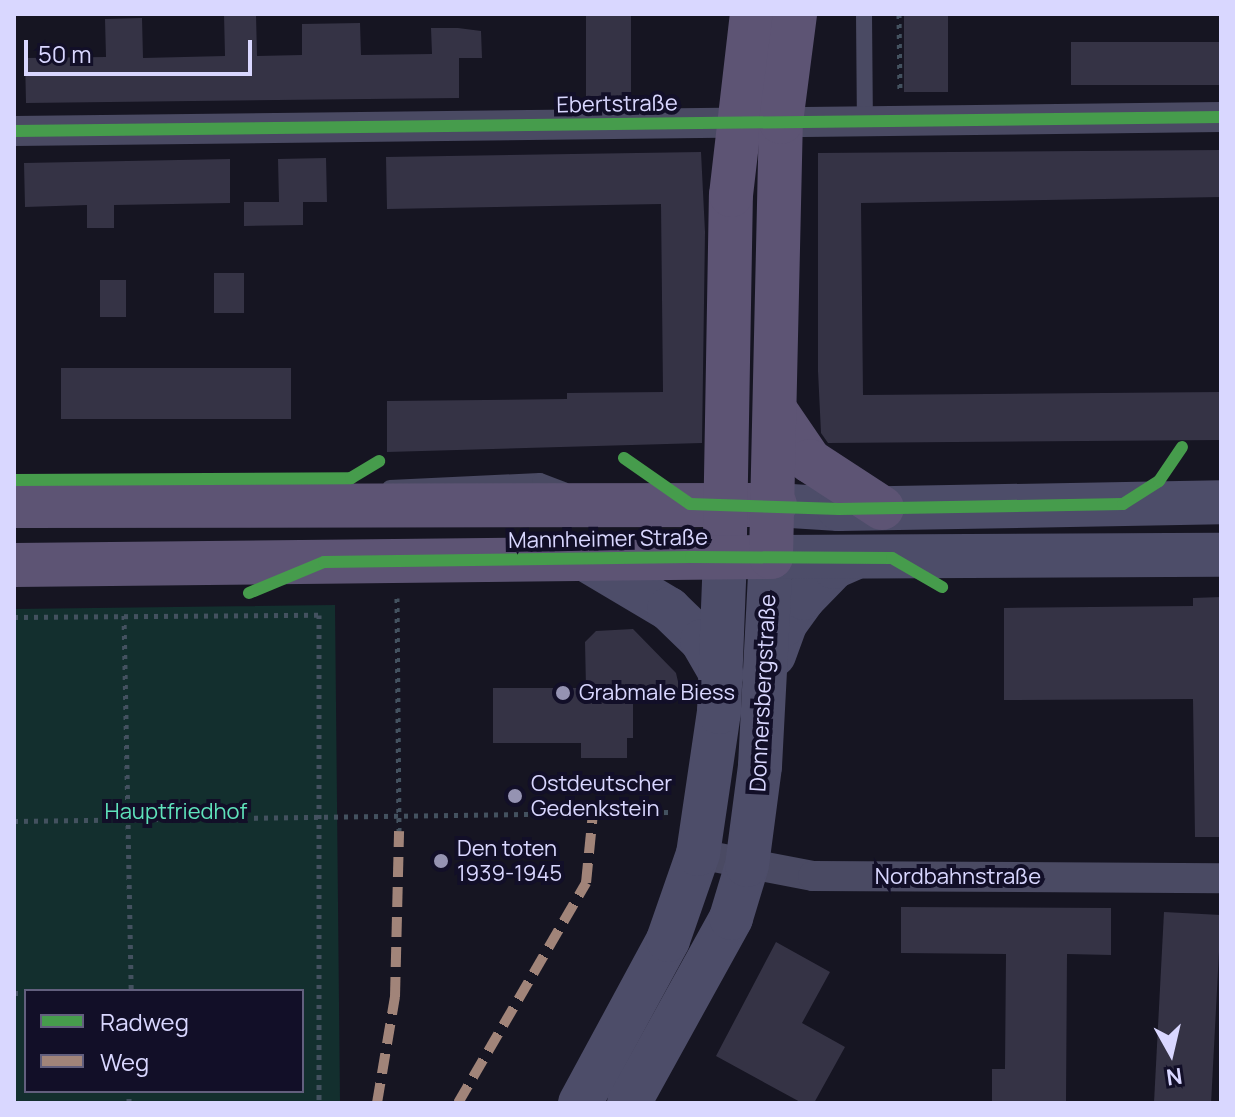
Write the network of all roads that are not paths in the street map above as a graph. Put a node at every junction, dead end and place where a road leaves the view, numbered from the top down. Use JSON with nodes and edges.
{"nodes":[{"id":1,"x":752,"y":14,"type":"edge"},
{"id":2,"x":795,"y":14,"type":"edge"},
{"id":3,"x":864,"y":14,"type":"edge"},
{"id":4,"x":1221,"y":117,"type":"edge"},
{"id":5,"x":865,"y":121,"type":"junction"},
{"id":6,"x":781,"y":122,"type":"junction"},
{"id":7,"x":737,"y":123,"type":"junction"},
{"id":8,"x":14,"y":131,"type":"edge"},
{"id":9,"x":778,"y":414,"type":"junction"},
{"id":10,"x":1221,"y":502,"type":"edge"},
{"id":11,"x":725,"y":504,"type":"junction"},
{"id":12,"x":775,"y":505,"type":"junction"},
{"id":13,"x":14,"y":506,"type":"edge"},
{"id":14,"x":882,"y":508,"type":"junction"},
{"id":15,"x":1221,"y":555,"type":"edge"},
{"id":16,"x":725,"y":557,"type":"junction"},
{"id":17,"x":771,"y":557,"type":"junction"},
{"id":18,"x":585,"y":559,"type":"junction"},
{"id":19,"x":852,"y":559,"type":"junction"},
{"id":20,"x":14,"y":565,"type":"edge"},
{"id":21,"x":722,"y":675,"type":"junction"},
{"id":22,"x":765,"y":680,"type":"junction"},
{"id":23,"x":698,"y":854,"type":"junction"},
{"id":24,"x":747,"y":865,"type":"junction"},
{"id":25,"x":1221,"y":878,"type":"edge"},
{"id":26,"x":580,"y":1103,"type":"edge"},
{"id":27,"x":629,"y":1103,"type":"edge"}],
"edges":[{"from":1,"to":7,"type":"main road","name":"Donnersbergstraße"},
{"from":2,"to":6,"type":"main road","name":"Donnersbergstraße"},
{"from":3,"to":5,"type":"lane"},
{"from":4,"to":5,"type":"street","name":"Ebertstraße"},
{"from":5,"to":6,"type":"street","name":"Ebertstraße"},
{"from":6,"to":7,"type":"street","name":"Ebertstraße"},
{"from":6,"to":9,"type":"main road","name":"Donnersbergstraße"},
{"from":7,"to":8,"type":"street","name":"Ebertstraße"},
{"from":7,"to":11,"type":"main road","name":"Donnersbergstraße"},
{"from":9,"to":12,"type":"main road","name":"Donnersbergstraße"},
{"from":9,"to":14,"type":"main road"},
{"from":10,"to":14,"type":"main road","name":"Mannheimer Straße"},
{"from":11,"to":12,"type":"main road","name":"Mannheimer Straße"},
{"from":11,"to":13,"type":"main road","name":"Mannheimer Straße"},
{"from":11,"to":16,"type":"main road","name":"Donnersbergstraße"},
{"from":12,"to":14,"type":"main road","name":"Mannheimer Straße"},
{"from":12,"to":17,"type":"main road","name":"Donnersbergstraße"},
{"from":15,"to":19,"type":"main road","name":"Mannheimer Straße"},
{"from":16,"to":17,"type":"main road","name":"Mannheimer Straße"},
{"from":16,"to":18,"type":"main road","name":"Mannheimer Straße"},
{"from":16,"to":21,"type":"main road","name":"Donnersbergstraße"},
{"from":17,"to":19,"type":"main road","name":"Mannheimer Straße"},
{"from":17,"to":22,"type":"main road","name":"Donnersbergstraße"},
{"from":18,"to":20,"type":"main road","name":"Mannheimer Straße"},
{"from":18,"to":21,"type":"main road"},
{"from":19,"to":22,"type":"main road"},
{"from":21,"to":23,"type":"main road","name":"Donnersbergstraße"},
{"from":22,"to":24,"type":"main road","name":"Donnersbergstraße"},
{"from":23,"to":24,"type":"street","name":"Nordbahnstraße"},
{"from":23,"to":26,"type":"main road","name":"Donnersbergstraße"},
{"from":24,"to":25,"type":"street","name":"Nordbahnstraße"},
{"from":24,"to":27,"type":"main road","name":"Donnersbergstraße"}]}
